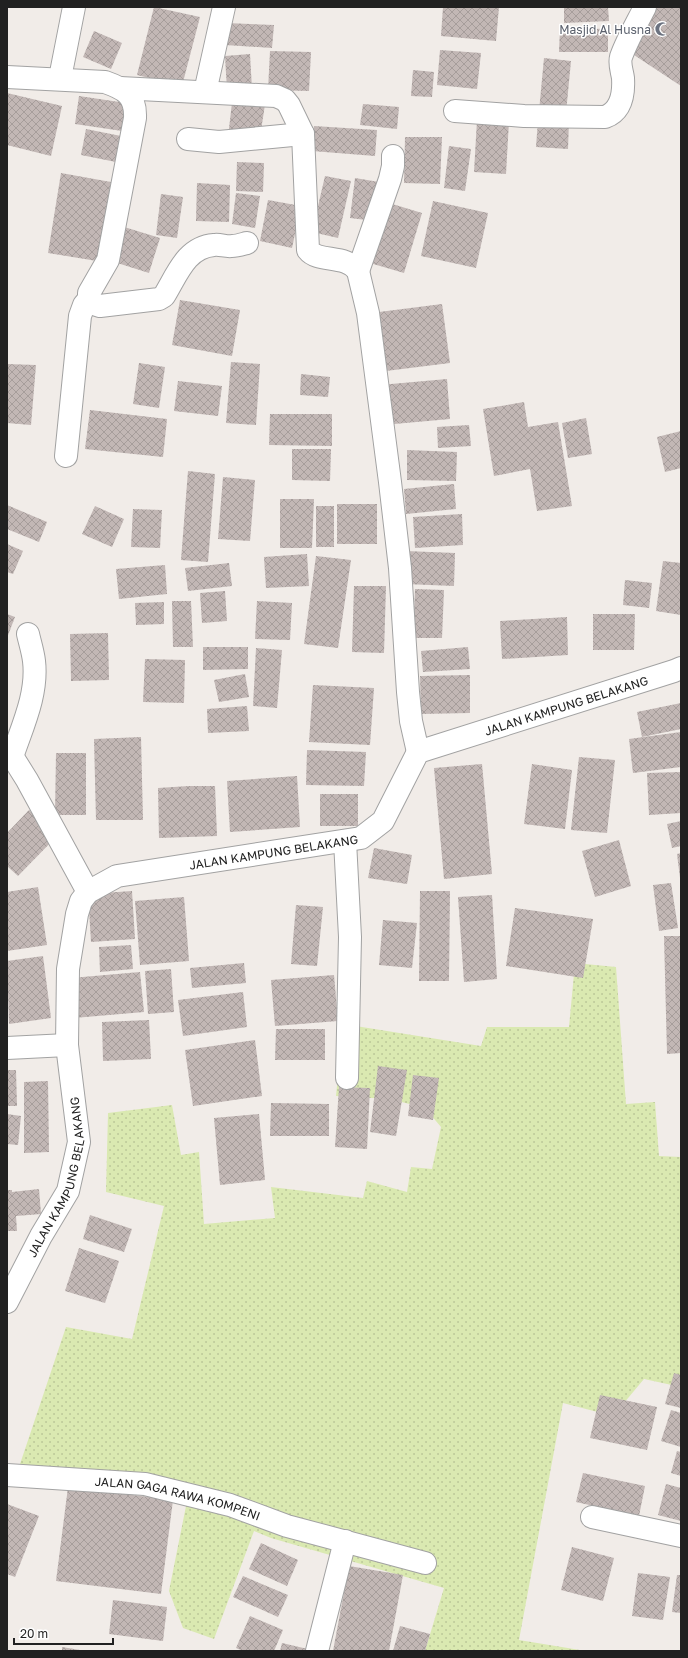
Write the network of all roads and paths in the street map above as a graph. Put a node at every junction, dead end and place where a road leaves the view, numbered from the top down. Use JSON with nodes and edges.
{"nodes":[{"id":1,"x":74,"y":7,"type":"edge"},
{"id":2,"x":224,"y":7,"type":"edge"},
{"id":3,"x":645,"y":7,"type":"edge"},
{"id":4,"x":7,"y":77,"type":"edge"},
{"id":5,"x":60,"y":78,"type":"junction"},
{"id":6,"x":120,"y":88,"type":"junction"},
{"id":7,"x":205,"y":92,"type":"junction"},
{"id":8,"x":455,"y":111,"type":"dead end"},
{"id":9,"x":303,"y":134,"type":"junction"},
{"id":10,"x":188,"y":139,"type":"dead end"},
{"id":11,"x":393,"y":156,"type":"dead end"},
{"id":12,"x":248,"y":243,"type":"dead end"},
{"id":13,"x":358,"y":270,"type":"junction"},
{"id":14,"x":89,"y":299,"type":"junction"},
{"id":15,"x":66,"y":456,"type":"dead end"},
{"id":16,"x":28,"y":634,"type":"dead end"},
{"id":17,"x":681,"y":668,"type":"edge"},
{"id":18,"x":418,"y":752,"type":"junction"},
{"id":19,"x":10,"y":753,"type":"edge"},
{"id":20,"x":345,"y":841,"type":"junction"},
{"id":21,"x":88,"y":892,"type":"junction"},
{"id":22,"x":67,"y":1045,"type":"junction"},
{"id":23,"x":7,"y":1048,"type":"edge"},
{"id":24,"x":347,"y":1078,"type":"dead end"},
{"id":25,"x":7,"y":1302,"type":"edge"},
{"id":26,"x":7,"y":1475,"type":"edge"},
{"id":27,"x":592,"y":1517,"type":"dead end"},
{"id":28,"x":681,"y":1536,"type":"edge"},
{"id":29,"x":346,"y":1541,"type":"junction"},
{"id":30,"x":425,"y":1563,"type":"dead end"},
{"id":31,"x":317,"y":1651,"type":"edge"}],
"edges":[{"from":1,"to":5,"type":"street"},
{"from":2,"to":7,"type":"street"},
{"from":3,"to":8,"type":"street"},
{"from":4,"to":5,"type":"street"},
{"from":5,"to":6,"type":"street"},
{"from":6,"to":7,"type":"street"},
{"from":6,"to":14,"type":"street"},
{"from":7,"to":9,"type":"street"},
{"from":9,"to":10,"type":"street"},
{"from":9,"to":13,"type":"street"},
{"from":11,"to":13,"type":"street"},
{"from":12,"to":14,"type":"street"},
{"from":13,"to":18,"type":"street"},
{"from":14,"to":15,"type":"street"},
{"from":16,"to":19,"type":"street"},
{"from":17,"to":18,"type":"street","name":"JALAN KAMPUNG BELAKANG"},
{"from":18,"to":20,"type":"street","name":"JALAN KAMPUNG BELAKANG"},
{"from":19,"to":21,"type":"street"},
{"from":20,"to":21,"type":"street","name":"JALAN KAMPUNG BELAKANG"},
{"from":20,"to":24,"type":"street"},
{"from":21,"to":22,"type":"street","name":"JALAN KAMPUNG BELAKANG"},
{"from":22,"to":23,"type":"street"},
{"from":22,"to":25,"type":"street","name":"JALAN KAMPUNG BELAKANG"},
{"from":26,"to":29,"type":"street","name":"JALAN GAGA RAWA KOMPENI"},
{"from":27,"to":28,"type":"street"},
{"from":29,"to":30,"type":"street","name":"JALAN GAGA RAWA KOMPENI"},
{"from":29,"to":31,"type":"street"}]}
